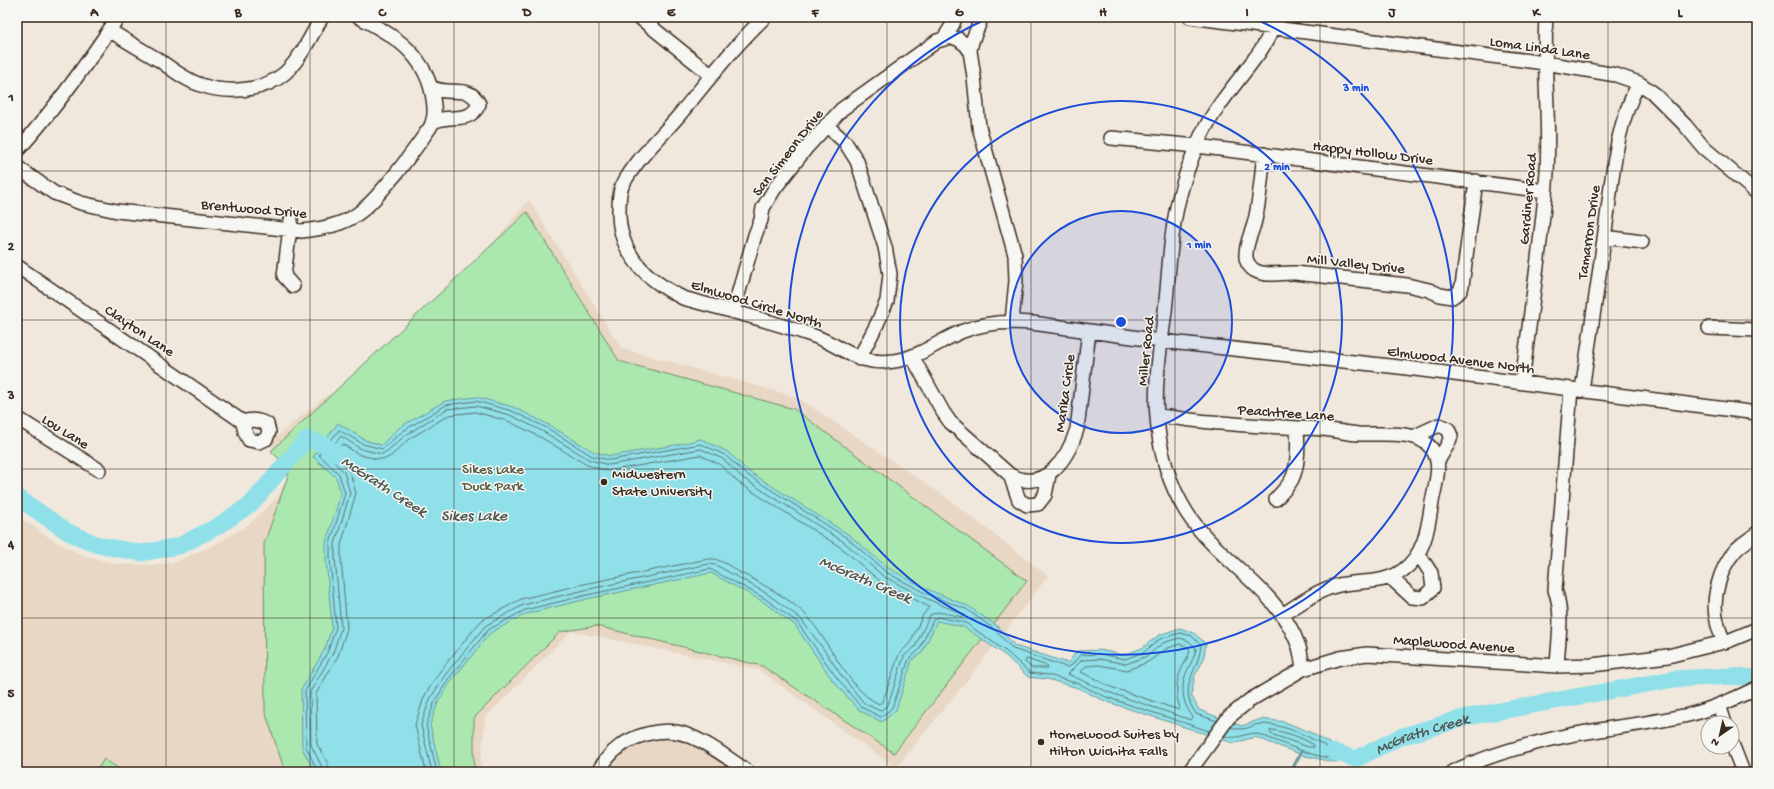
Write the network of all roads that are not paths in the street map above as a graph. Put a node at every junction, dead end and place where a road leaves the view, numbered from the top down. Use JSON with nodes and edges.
{"nodes":[{"id":1,"x":118,"y":17,"type":"edge"},
{"id":2,"x":322,"y":17,"type":"edge"},
{"id":3,"x":359,"y":17,"type":"edge"},
{"id":4,"x":639,"y":17,"type":"edge"},
{"id":5,"x":765,"y":17,"type":"edge"},
{"id":6,"x":955,"y":17,"type":"edge"},
{"id":7,"x":981,"y":17,"type":"edge"},
{"id":8,"x":1190,"y":17,"type":"edge"},
{"id":9,"x":1546,"y":17,"type":"edge"},
{"id":10,"x":1276,"y":22,"type":"edge"},
{"id":11,"x":109,"y":30,"type":"junction"},
{"id":12,"x":944,"y":38,"type":"junction"},
{"id":13,"x":970,"y":51,"type":"junction"},
{"id":14,"x":1545,"y":63,"type":"junction"},
{"id":15,"x":712,"y":75,"type":"junction"},
{"id":16,"x":1639,"y":83,"type":"junction"},
{"id":17,"x":431,"y":87,"type":"junction"},
{"id":18,"x":432,"y":123,"type":"junction"},
{"id":19,"x":826,"y":125,"type":"junction"},
{"id":20,"x":1111,"y":138,"type":"dead end"},
{"id":21,"x":1197,"y":146,"type":"junction"},
{"id":22,"x":17,"y":151,"type":"edge"},
{"id":23,"x":1264,"y":154,"type":"junction"},
{"id":24,"x":17,"y":167,"type":"edge"},
{"id":25,"x":1476,"y":181,"type":"junction"},
{"id":26,"x":1545,"y":191,"type":"junction"},
{"id":27,"x":1757,"y":193,"type":"edge"},
{"id":28,"x":291,"y":225,"type":"junction"},
{"id":29,"x":1604,"y":237,"type":"junction"},
{"id":30,"x":1642,"y":242,"type":"dead end"},
{"id":31,"x":17,"y":266,"type":"edge"},
{"id":32,"x":293,"y":286,"type":"dead end"},
{"id":33,"x":733,"y":312,"type":"junction"},
{"id":34,"x":1012,"y":322,"type":"junction"},
{"id":35,"x":1709,"y":328,"type":"dead end"},
{"id":36,"x":1757,"y":330,"type":"edge"},
{"id":37,"x":1089,"y":331,"type":"junction"},
{"id":38,"x":1161,"y":341,"type":"junction"},
{"id":39,"x":912,"y":356,"type":"junction"},
{"id":40,"x":859,"y":359,"type":"junction"},
{"id":41,"x":1522,"y":383,"type":"junction"},
{"id":42,"x":1577,"y":389,"type":"junction"},
{"id":43,"x":1757,"y":413,"type":"edge"},
{"id":44,"x":1157,"y":416,"type":"junction"},
{"id":45,"x":17,"y":418,"type":"edge"},
{"id":46,"x":243,"y":422,"type":"dead end"},
{"id":47,"x":1298,"y":429,"type":"junction"},
{"id":48,"x":1413,"y":437,"type":"junction"},
{"id":49,"x":1438,"y":461,"type":"junction"},
{"id":50,"x":99,"y":470,"type":"dead end"},
{"id":51,"x":1010,"y":475,"type":"junction"},
{"id":52,"x":1049,"y":475,"type":"junction"},
{"id":53,"x":1276,"y":499,"type":"dead end"},
{"id":54,"x":1757,"y":533,"type":"edge"},
{"id":55,"x":1419,"y":554,"type":"junction"},
{"id":56,"x":1390,"y":577,"type":"junction"},
{"id":57,"x":1282,"y":615,"type":"junction"},
{"id":58,"x":1757,"y":629,"type":"edge"},
{"id":59,"x":1724,"y":642,"type":"junction"},
{"id":60,"x":1557,"y":666,"type":"junction"},
{"id":61,"x":1303,"y":669,"type":"junction"},
{"id":62,"x":1757,"y":688,"type":"edge"},
{"id":63,"x":1719,"y":705,"type":"junction"},
{"id":64,"x":1722,"y":715,"type":"edge"},
{"id":65,"x":1737,"y":755,"type":"edge"},
{"id":66,"x":598,"y":772,"type":"edge"},
{"id":67,"x":748,"y":772,"type":"edge"},
{"id":68,"x":1188,"y":772,"type":"edge"},
{"id":69,"x":1452,"y":772,"type":"edge"},
{"id":70,"x":1744,"y":772,"type":"edge"}],
"edges":[{"from":1,"to":11,"type":"street"},
{"from":2,"to":11,"type":"street"},
{"from":3,"to":17,"type":"street","name":"Brentwood Drive"},
{"from":4,"to":15,"type":"street"},
{"from":5,"to":15,"type":"street","name":"Elmwood Circle North"},
{"from":6,"to":12,"type":"street","name":"San Simeon Drive"},
{"from":7,"to":13,"type":"street"},
{"from":8,"to":10,"type":"street","name":"Loma Linda Lane"},
{"from":9,"to":14,"type":"street","name":"Gardiner Road"},
{"from":10,"to":14,"type":"street","name":"Loma Linda Lane"},
{"from":10,"to":21,"type":"street","name":"Miller Road"},
{"from":11,"to":22,"type":"street"},
{"from":12,"to":13,"type":"street"},
{"from":12,"to":19,"type":"street","name":"San Simeon Drive"},
{"from":13,"to":34,"type":"street"},
{"from":14,"to":16,"type":"street","name":"Loma Linda Lane"},
{"from":14,"to":26,"type":"street","name":"Gardiner Road"},
{"from":15,"to":33,"type":"street","name":"Elmwood Circle North"},
{"from":16,"to":27,"type":"street","name":"Loma Linda Lane"},
{"from":16,"to":29,"type":"street","name":"Tamarron Drive"},
{"from":17,"to":18,"type":"street","name":"Brentwood Drive"},
{"from":17,"to":18,"type":"street"},
{"from":18,"to":28,"type":"street","name":"Brentwood Drive"},
{"from":19,"to":33,"type":"street","name":"San Simeon Drive"},
{"from":19,"to":40,"type":"street"},
{"from":20,"to":21,"type":"street","name":"Happy Hollow Drive"},
{"from":21,"to":23,"type":"street","name":"Happy Hollow Drive"},
{"from":21,"to":38,"type":"street","name":"Miller Road"},
{"from":23,"to":25,"type":"street","name":"Happy Hollow Drive"},
{"from":23,"to":25,"type":"street","name":"Mill Valley Drive"},
{"from":24,"to":28,"type":"street","name":"Brentwood Drive"},
{"from":25,"to":26,"type":"street","name":"Happy Hollow Drive"},
{"from":26,"to":41,"type":"street","name":"Gardiner Road"},
{"from":28,"to":32,"type":"street"},
{"from":29,"to":30,"type":"street"},
{"from":29,"to":42,"type":"street","name":"Tamarron Drive"},
{"from":31,"to":46,"type":"street","name":"Clayton Lane"},
{"from":33,"to":40,"type":"street","name":"Elmwood Circle North"},
{"from":34,"to":37,"type":"street","name":"Elmwood Circle North"},
{"from":34,"to":39,"type":"street","name":"Elmwood Circle North"},
{"from":35,"to":36,"type":"street"},
{"from":37,"to":38,"type":"street","name":"Elmwood Circle North"},
{"from":37,"to":52,"type":"street","name":"Marika Circle"},
{"from":38,"to":41,"type":"street","name":"Elmwood Avenue North"},
{"from":38,"to":44,"type":"street","name":"Miller Road"},
{"from":39,"to":40,"type":"street","name":"Elmwood Circle North"},
{"from":39,"to":51,"type":"street","name":"Marika Circle"},
{"from":41,"to":42,"type":"street","name":"Elmwood Avenue North"},
{"from":42,"to":43,"type":"street","name":"Elmwood Avenue North"},
{"from":42,"to":60,"type":"street","name":"Tamarron Drive"},
{"from":44,"to":47,"type":"street","name":"Peachtree Lane"},
{"from":44,"to":57,"type":"street","name":"Miller Road"},
{"from":45,"to":50,"type":"street","name":"Lou Lane"},
{"from":47,"to":48,"type":"street","name":"Peachtree Lane"},
{"from":47,"to":53,"type":"street"},
{"from":48,"to":49,"type":"street","name":"Peachtree Lane"},
{"from":48,"to":49,"type":"street","name":"Peachtree Lane"},
{"from":49,"to":55,"type":"street","name":"Peachtree Lane"},
{"from":51,"to":52,"type":"street","name":"Marika Circle"},
{"from":51,"to":52,"type":"street","name":"Marika Circle"},
{"from":54,"to":59,"type":"street"},
{"from":55,"to":56,"type":"street","name":"Peachtree Lane"},
{"from":55,"to":56,"type":"street"},
{"from":56,"to":57,"type":"street","name":"Peachtree Lane"},
{"from":57,"to":61,"type":"street","name":"Miller Road"},
{"from":58,"to":59,"type":"street","name":"Maplewood Avenue"},
{"from":59,"to":60,"type":"street","name":"Maplewood Avenue"},
{"from":60,"to":61,"type":"street","name":"Maplewood Avenue"},
{"from":61,"to":68,"type":"street","name":"Maplewood Avenue"},
{"from":62,"to":63,"type":"street"},
{"from":63,"to":64,"type":"street"},
{"from":63,"to":69,"type":"street"},
{"from":65,"to":70,"type":"street"},
{"from":66,"to":67,"type":"street"}]}
